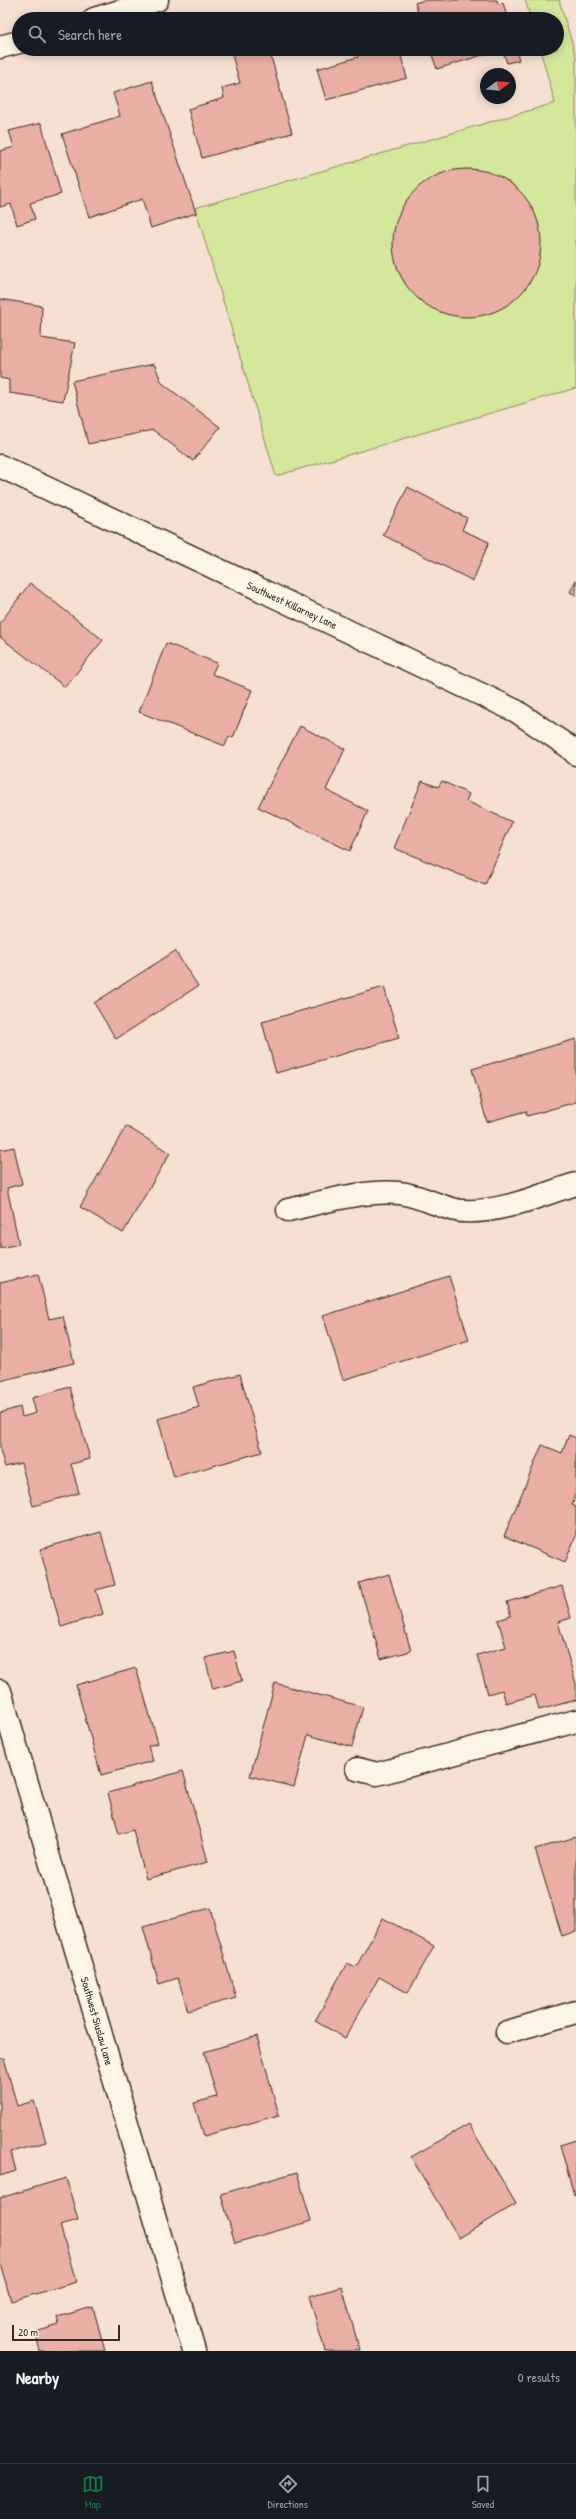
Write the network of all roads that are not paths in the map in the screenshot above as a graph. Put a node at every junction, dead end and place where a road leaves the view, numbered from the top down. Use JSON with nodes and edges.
{"nodes":[{"id":1,"x":157,"y":0,"type":"edge"},
{"id":2,"x":117,"y":12,"type":"edge"},
{"id":3,"x":12,"y":44,"type":"edge"},
{"id":4,"x":0,"y":48,"type":"edge"},
{"id":5,"x":0,"y":466,"type":"edge"},
{"id":6,"x":576,"y":754,"type":"edge"},
{"id":7,"x":576,"y":1184,"type":"edge"},
{"id":8,"x":288,"y":1210,"type":"dead end"},
{"id":9,"x":0,"y":1691,"type":"edge"},
{"id":10,"x":576,"y":1721,"type":"edge"},
{"id":11,"x":357,"y":1768,"type":"dead end"},
{"id":12,"x":576,"y":2012,"type":"edge"},
{"id":13,"x":507,"y":2032,"type":"dead end"},
{"id":14,"x":194,"y":2351,"type":"edge"}],
"edges":[{"from":1,"to":2,"type":"street"},
{"from":3,"to":4,"type":"street"},
{"from":5,"to":6,"type":"street","name":"Southwest Killarney Lane"},
{"from":7,"to":8,"type":"street"},
{"from":9,"to":14,"type":"street","name":"Southwest Siuslaw Lane"},
{"from":10,"to":11,"type":"street"},
{"from":12,"to":13,"type":"street"}]}
